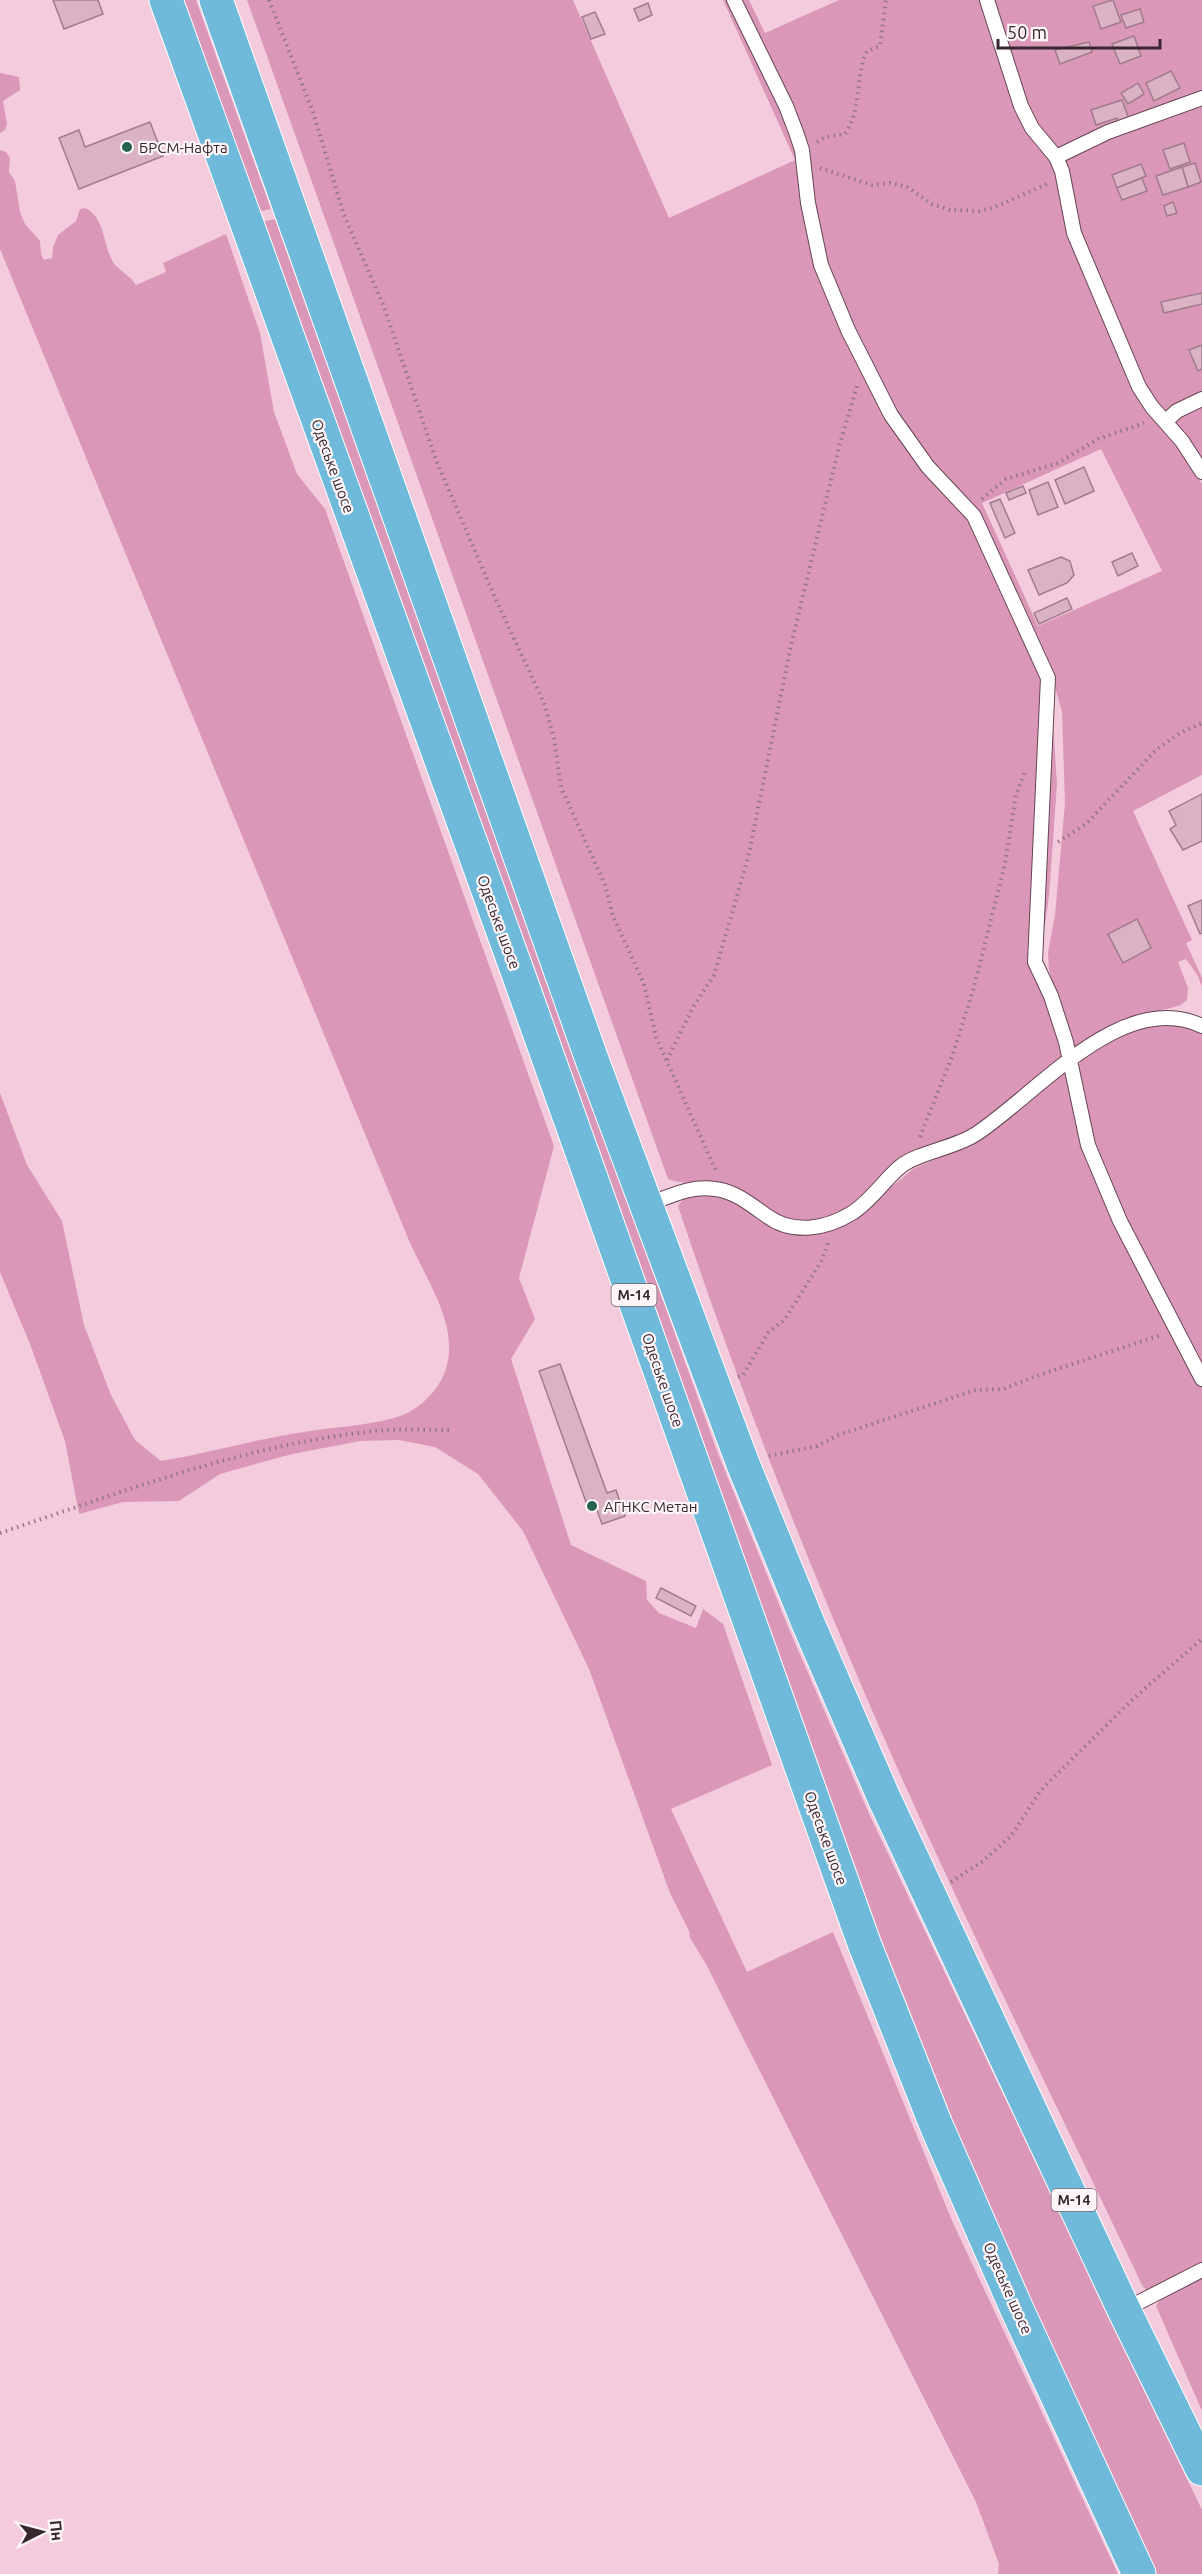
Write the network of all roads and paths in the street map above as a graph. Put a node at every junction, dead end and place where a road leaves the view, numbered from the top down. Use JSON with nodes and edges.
{"nodes":[{"id":1,"x":166,"y":0,"type":"edge"},
{"id":2,"x":216,"y":0,"type":"edge"},
{"id":3,"x":270,"y":0,"type":"edge"},
{"id":4,"x":734,"y":0,"type":"edge"},
{"id":5,"x":886,"y":0,"type":"edge"},
{"id":6,"x":987,"y":0,"type":"edge"},
{"id":7,"x":1202,"y":98,"type":"edge"},
{"id":8,"x":802,"y":155,"type":"junction"},
{"id":9,"x":1056,"y":157,"type":"junction"},
{"id":10,"x":1065,"y":186,"type":"junction"},
{"id":11,"x":864,"y":363,"type":"junction"},
{"id":12,"x":1202,"y":399,"type":"edge"},
{"id":13,"x":1166,"y":421,"type":"junction"},
{"id":14,"x":1202,"y":472,"type":"edge"},
{"id":15,"x":974,"y":516,"type":"junction"},
{"id":16,"x":1202,"y":723,"type":"edge"},
{"id":17,"x":1027,"y":767,"type":"dead end"},
{"id":18,"x":1040,"y":853,"type":"junction"},
{"id":19,"x":1202,"y":1026,"type":"edge"},
{"id":20,"x":668,"y":1060,"type":"junction"},
{"id":21,"x":1070,"y":1060,"type":"junction"},
{"id":22,"x":902,"y":1165,"type":"junction"},
{"id":23,"x":726,"y":1191,"type":"junction"},
{"id":24,"x":645,"y":1205,"type":"junction"},
{"id":25,"x":835,"y":1222,"type":"junction"},
{"id":26,"x":1178,"y":1333,"type":"junction"},
{"id":27,"x":1202,"y":1379,"type":"edge"},
{"id":28,"x":712,"y":1389,"type":"junction"},
{"id":29,"x":452,"y":1430,"type":"dead end"},
{"id":30,"x":743,"y":1464,"type":"junction"},
{"id":31,"x":0,"y":1533,"type":"edge"},
{"id":32,"x":1202,"y":1639,"type":"edge"},
{"id":33,"x":929,"y":1893,"type":"junction"},
{"id":34,"x":1202,"y":2270,"type":"edge"},
{"id":35,"x":1124,"y":2310,"type":"junction"},
{"id":36,"x":1202,"y":2469,"type":"edge"},
{"id":37,"x":1139,"y":2574,"type":"edge"}],
"edges":[{"from":1,"to":37,"type":"highway","name":"Одеське шосе","number":"М-14"},
{"from":2,"to":24,"type":"highway","number":"М-14"},
{"from":3,"to":20,"type":"path"},
{"from":4,"to":8,"type":"lane"},
{"from":5,"to":8,"type":"path"},
{"from":6,"to":9,"type":"lane"},
{"from":7,"to":9,"type":"lane"},
{"from":8,"to":10,"type":"path"},
{"from":8,"to":11,"type":"lane"},
{"from":9,"to":10,"type":"lane"},
{"from":10,"to":13,"type":"lane"},
{"from":11,"to":15,"type":"lane"},
{"from":11,"to":20,"type":"path"},
{"from":12,"to":13,"type":"lane"},
{"from":13,"to":14,"type":"lane"},
{"from":13,"to":15,"type":"path"},
{"from":15,"to":18,"type":"lane"},
{"from":16,"to":18,"type":"path"},
{"from":17,"to":22,"type":"path"},
{"from":18,"to":21,"type":"lane"},
{"from":19,"to":21,"type":"lane"},
{"from":20,"to":23,"type":"path"},
{"from":21,"to":22,"type":"lane"},
{"from":21,"to":26,"type":"lane"},
{"from":22,"to":25,"type":"lane"},
{"from":23,"to":24,"type":"lane"},
{"from":23,"to":25,"type":"lane"},
{"from":24,"to":28,"type":"highway","number":"М-14"},
{"from":25,"to":28,"type":"path"},
{"from":26,"to":27,"type":"lane"},
{"from":26,"to":30,"type":"path"},
{"from":28,"to":30,"type":"highway","number":"М-14"},
{"from":29,"to":31,"type":"path"},
{"from":30,"to":33,"type":"highway","number":"М-14"},
{"from":32,"to":33,"type":"path"},
{"from":33,"to":35,"type":"highway","number":"М-14"},
{"from":34,"to":35,"type":"lane"},
{"from":35,"to":36,"type":"highway","number":"М-14"}]}
